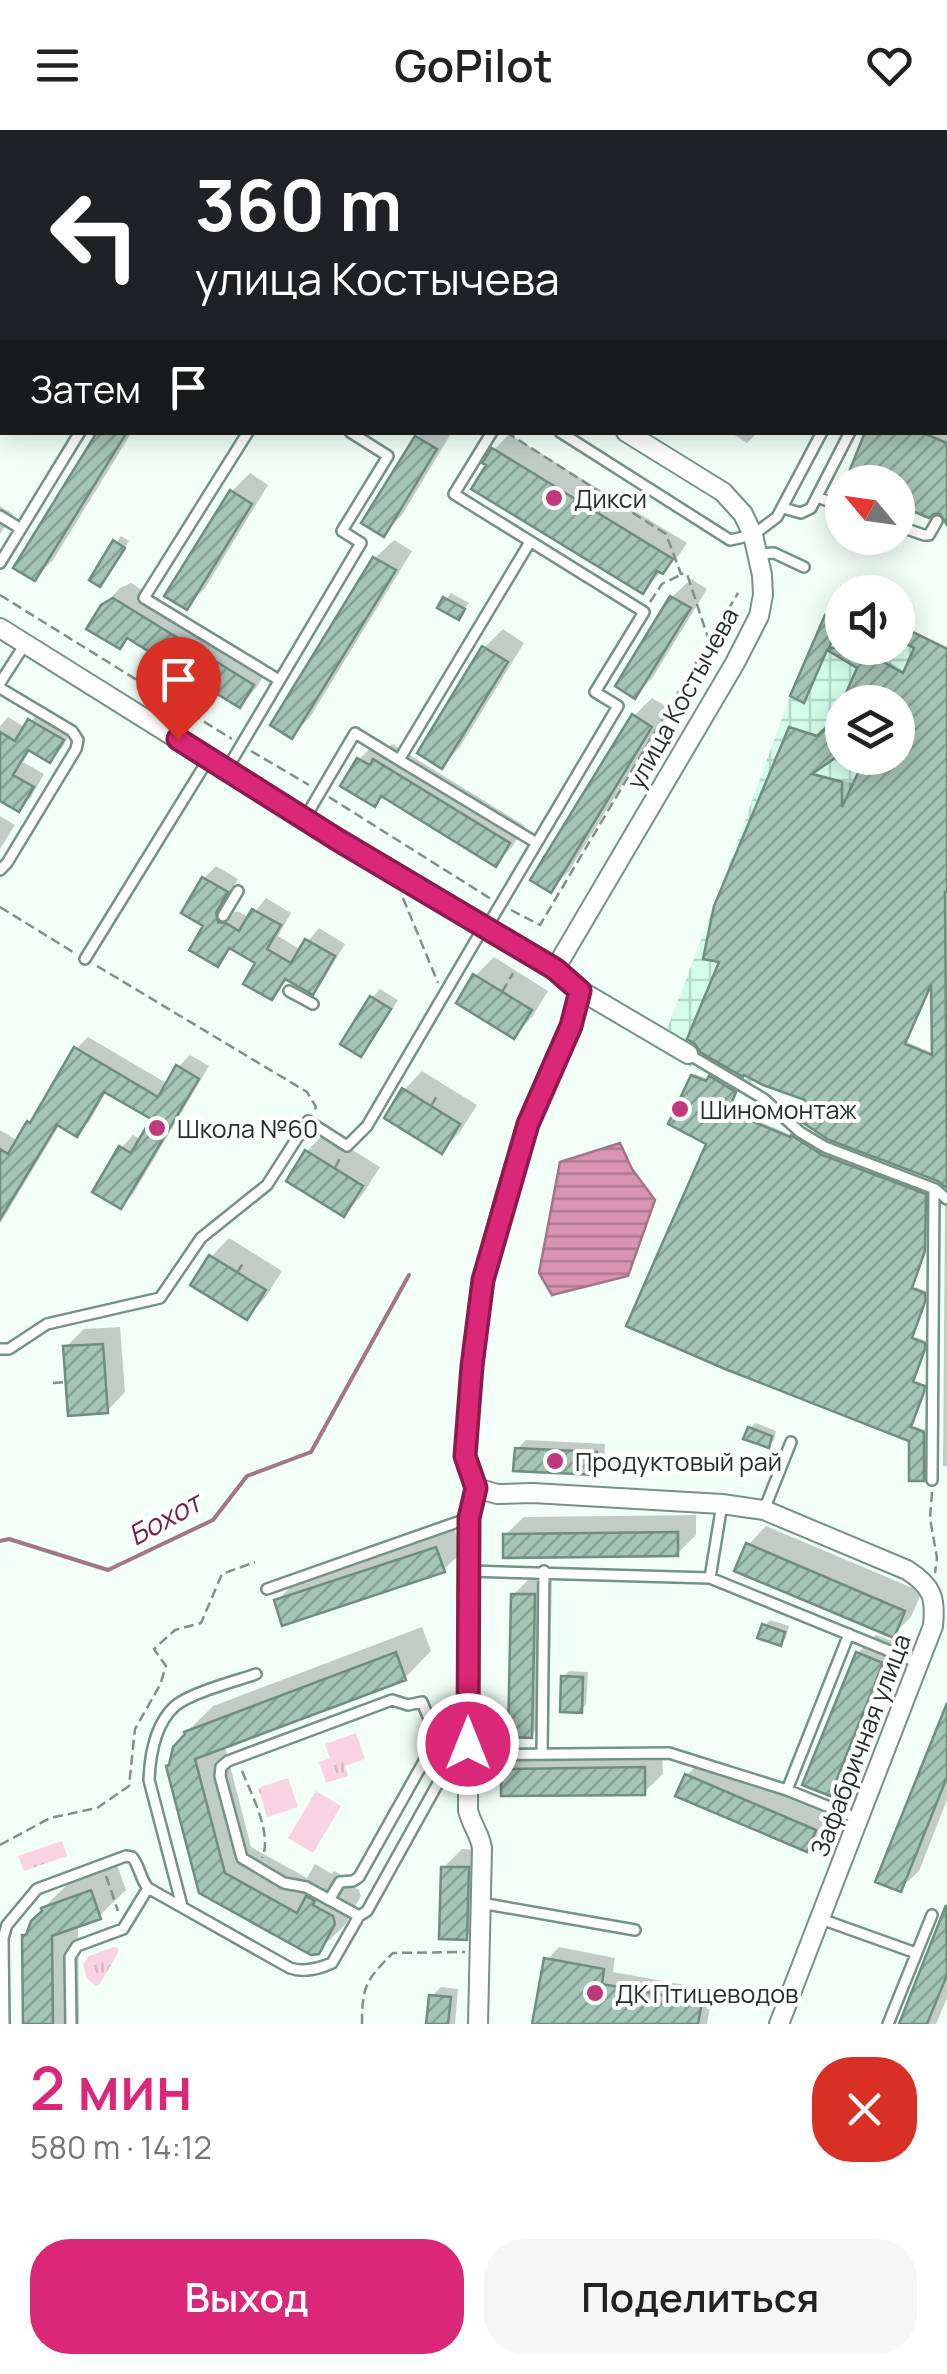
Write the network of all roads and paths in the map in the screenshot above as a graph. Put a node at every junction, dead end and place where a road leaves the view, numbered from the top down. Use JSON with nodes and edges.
{"nodes":[{"id":1,"x":78,"y":435,"type":"edge"},
{"id":2,"x":246,"y":435,"type":"edge"},
{"id":3,"x":355,"y":435,"type":"edge"},
{"id":4,"x":490,"y":435,"type":"edge"},
{"id":5,"x":511,"y":435,"type":"edge"},
{"id":6,"x":565,"y":435,"type":"edge"},
{"id":7,"x":631,"y":435,"type":"edge"},
{"id":8,"x":820,"y":435,"type":"edge"},
{"id":9,"x":848,"y":435,"type":"edge"},
{"id":10,"x":817,"y":497,"type":"junction"},
{"id":11,"x":825,"y":500,"type":"edge"},
{"id":12,"x":783,"y":508,"type":"junction"},
{"id":13,"x":0,"y":516,"type":"edge"},
{"id":14,"x":937,"y":521,"type":"dead end"},
{"id":15,"x":21,"y":528,"type":"junction"},
{"id":16,"x":915,"y":532,"type":"edge"},
{"id":17,"x":753,"y":535,"type":"junction"},
{"id":18,"x":530,"y":542,"type":"junction"},
{"id":19,"x":757,"y":554,"type":"junction"},
{"id":20,"x":0,"y":562,"type":"edge"},
{"id":21,"x":804,"y":567,"type":"dead end"},
{"id":22,"x":681,"y":574,"type":"junction"},
{"id":23,"x":738,"y":593,"type":"dead end"},
{"id":24,"x":644,"y":612,"type":"junction"},
{"id":25,"x":0,"y":628,"type":"edge"},
{"id":26,"x":25,"y":644,"type":"junction"},
{"id":27,"x":279,"y":680,"type":"junction"},
{"id":28,"x":0,"y":685,"type":"edge"},
{"id":29,"x":209,"y":758,"type":"junction"},
{"id":30,"x":400,"y":760,"type":"junction"},
{"id":31,"x":227,"y":769,"type":"junction"},
{"id":32,"x":304,"y":818,"type":"junction"},
{"id":33,"x":535,"y":842,"type":"junction"},
{"id":34,"x":0,"y":870,"type":"edge"},
{"id":35,"x":393,"y":873,"type":"junction"},
{"id":36,"x":238,"y":890,"type":"dead end"},
{"id":37,"x":0,"y":907,"type":"edge"},
{"id":38,"x":223,"y":916,"type":"dead end"},
{"id":39,"x":484,"y":928,"type":"junction"},
{"id":40,"x":85,"y":959,"type":"junction"},
{"id":41,"x":555,"y":969,"type":"junction"},
{"id":42,"x":513,"y":973,"type":"dead end"},
{"id":43,"x":289,"y":991,"type":"dead end"},
{"id":44,"x":580,"y":991,"type":"junction"},
{"id":45,"x":502,"y":992,"type":"dead end"},
{"id":46,"x":444,"y":997,"type":"junction"},
{"id":47,"x":313,"y":1004,"type":"dead end"},
{"id":48,"x":688,"y":1054,"type":"joint"},
{"id":49,"x":437,"y":1096,"type":"dead end"},
{"id":50,"x":431,"y":1106,"type":"dead end"},
{"id":51,"x":308,"y":1121,"type":"junction"},
{"id":52,"x":934,"y":1189,"type":"junction"},
{"id":53,"x":947,"y":1199,"type":"edge"},
{"id":54,"x":243,"y":1263,"type":"dead end"},
{"id":55,"x":238,"y":1272,"type":"dead end"},
{"id":56,"x":0,"y":1349,"type":"edge"},
{"id":57,"x":53,"y":1382,"type":"dead end"},
{"id":58,"x":66,"y":1382,"type":"dead end"},
{"id":59,"x":790,"y":1442,"type":"dead end"},
{"id":60,"x":932,"y":1480,"type":"joint"},
{"id":61,"x":476,"y":1488,"type":"junction"},
{"id":62,"x":722,"y":1504,"type":"junction"},
{"id":63,"x":764,"y":1510,"type":"junction"},
{"id":64,"x":469,"y":1518,"type":"junction"},
{"id":65,"x":255,"y":1562,"type":"dead end"},
{"id":66,"x":469,"y":1571,"type":"junction"},
{"id":67,"x":544,"y":1571,"type":"junction"},
{"id":68,"x":710,"y":1578,"type":"junction"},
{"id":69,"x":267,"y":1589,"type":"dead end"},
{"id":70,"x":933,"y":1596,"type":"junction"},
{"id":71,"x":940,"y":1629,"type":"edge"},
{"id":72,"x":849,"y":1634,"type":"junction"},
{"id":73,"x":919,"y":1663,"type":"junction"},
{"id":74,"x":256,"y":1674,"type":"dead end"},
{"id":75,"x":437,"y":1738,"type":"junction"},
{"id":76,"x":465,"y":1749,"type":"junction"},
{"id":77,"x":542,"y":1754,"type":"junction"},
{"id":78,"x":237,"y":1758,"type":"junction"},
{"id":79,"x":787,"y":1790,"type":"junction"},
{"id":80,"x":859,"y":1818,"type":"junction"},
{"id":81,"x":0,"y":1845,"type":"edge"},
{"id":82,"x":102,"y":1865,"type":"junction"},
{"id":83,"x":256,"y":1868,"type":"junction"},
{"id":84,"x":148,"y":1888,"type":"junction"},
{"id":85,"x":329,"y":1900,"type":"junction"},
{"id":86,"x":481,"y":1904,"type":"junction"},
{"id":87,"x":182,"y":1906,"type":"junction"},
{"id":88,"x":932,"y":1915,"type":"dead end"},
{"id":89,"x":359,"y":1916,"type":"junction"},
{"id":90,"x":821,"y":1919,"type":"junction"},
{"id":91,"x":124,"y":1928,"type":"junction"},
{"id":92,"x":635,"y":1930,"type":"dead end"},
{"id":93,"x":480,"y":1952,"type":"junction"},
{"id":94,"x":916,"y":1953,"type":"junction"},
{"id":95,"x":4,"y":2024,"type":"edge"},
{"id":96,"x":71,"y":2024,"type":"edge"},
{"id":97,"x":362,"y":2024,"type":"edge"},
{"id":98,"x":478,"y":2024,"type":"edge"},
{"id":99,"x":779,"y":2024,"type":"edge"},
{"id":100,"x":888,"y":2024,"type":"edge"}],
"edges":[{"from":1,"to":15,"type":"lane"},
{"from":2,"to":27,"type":"lane"},
{"from":3,"to":27,"type":"lane"},
{"from":4,"to":18,"type":"lane"},
{"from":5,"to":22,"type":"path"},
{"from":6,"to":17,"type":"lane"},
{"from":7,"to":17,"type":"street","name":"улица Костычева"},
{"from":8,"to":12,"type":"lane"},
{"from":9,"to":10,"type":"lane"},
{"from":10,"to":11,"type":"lane"},
{"from":10,"to":12,"type":"lane"},
{"from":12,"to":17,"type":"lane"},
{"from":13,"to":15,"type":"lane"},
{"from":14,"to":16,"type":"lane"},
{"from":15,"to":20,"type":"lane"},
{"from":17,"to":19,"type":"street","name":"улица Костычева"},
{"from":18,"to":24,"type":"lane"},
{"from":18,"to":30,"type":"lane"},
{"from":19,"to":21,"type":"lane"},
{"from":19,"to":41,"type":"street","name":"улица Костычева"},
{"from":22,"to":23,"type":"path"},
{"from":22,"to":24,"type":"path"},
{"from":24,"to":33,"type":"lane"},
{"from":25,"to":26,"type":"street"},
{"from":26,"to":28,"type":"lane"},
{"from":26,"to":29,"type":"street"},
{"from":27,"to":31,"type":"lane"},
{"from":28,"to":34,"type":"lane"},
{"from":29,"to":31,"type":"street"},
{"from":29,"to":40,"type":"lane"},
{"from":30,"to":32,"type":"lane"},
{"from":30,"to":33,"type":"lane"},
{"from":31,"to":32,"type":"street"},
{"from":32,"to":35,"type":"street"},
{"from":33,"to":39,"type":"lane"},
{"from":35,"to":39,"type":"street"},
{"from":35,"to":46,"type":"path"},
{"from":36,"to":38,"type":"lane"},
{"from":37,"to":40,"type":"path"},
{"from":39,"to":41,"type":"street"},
{"from":39,"to":46,"type":"lane"},
{"from":40,"to":51,"type":"path"},
{"from":41,"to":44,"type":"street"},
{"from":42,"to":45,"type":"path"},
{"from":43,"to":47,"type":"lane"},
{"from":44,"to":48,"type":"street"},
{"from":44,"to":61,"type":"street"},
{"from":46,"to":51,"type":"lane"},
{"from":48,"to":52,"type":"lane"},
{"from":49,"to":50,"type":"path"},
{"from":51,"to":56,"type":"lane"},
{"from":52,"to":53,"type":"lane"},
{"from":52,"to":60,"type":"lane"},
{"from":54,"to":55,"type":"path"},
{"from":57,"to":58,"type":"path"},
{"from":59,"to":63,"type":"lane"},
{"from":60,"to":70,"type":"path"},
{"from":61,"to":62,"type":"street"},
{"from":61,"to":64,"type":"street"},
{"from":62,"to":63,"type":"street"},
{"from":62,"to":68,"type":"lane"},
{"from":63,"to":70,"type":"street"},
{"from":64,"to":66,"type":"street"},
{"from":64,"to":69,"type":"lane"},
{"from":65,"to":81,"type":"path"},
{"from":66,"to":67,"type":"lane"},
{"from":66,"to":76,"type":"street"},
{"from":67,"to":68,"type":"lane"},
{"from":67,"to":77,"type":"lane"},
{"from":68,"to":72,"type":"lane"},
{"from":70,"to":71,"type":"street","name":"Зафабричная улица"},
{"from":71,"to":73,"type":"street","name":"Зафабричная улица"},
{"from":72,"to":73,"type":"lane"},
{"from":72,"to":79,"type":"lane"},
{"from":73,"to":80,"type":"street","name":"Зафабричная улица"},
{"from":74,"to":87,"type":"lane"},
{"from":75,"to":76,"type":"lane"},
{"from":75,"to":78,"type":"lane"},
{"from":75,"to":85,"type":"lane"},
{"from":76,"to":77,"type":"lane"},
{"from":76,"to":86,"type":"street"},
{"from":76,"to":89,"type":"lane"},
{"from":77,"to":79,"type":"lane"},
{"from":78,"to":83,"type":"path"},
{"from":78,"to":83,"type":"lane"},
{"from":79,"to":80,"type":"lane"},
{"from":80,"to":90,"type":"street","name":"Зафабричная улица"},
{"from":82,"to":84,"type":"lane"},
{"from":82,"to":91,"type":"path"},
{"from":82,"to":95,"type":"lane"},
{"from":83,"to":85,"type":"lane"},
{"from":84,"to":87,"type":"lane"},
{"from":84,"to":91,"type":"lane"},
{"from":85,"to":89,"type":"lane"},
{"from":86,"to":92,"type":"lane"},
{"from":86,"to":93,"type":"street"},
{"from":87,"to":89,"type":"lane"},
{"from":88,"to":94,"type":"lane"},
{"from":90,"to":94,"type":"lane"},
{"from":90,"to":99,"type":"street","name":"Зафабричная улица"},
{"from":91,"to":96,"type":"lane"},
{"from":93,"to":97,"type":"path"},
{"from":93,"to":98,"type":"street"},
{"from":94,"to":100,"type":"lane"}]}
